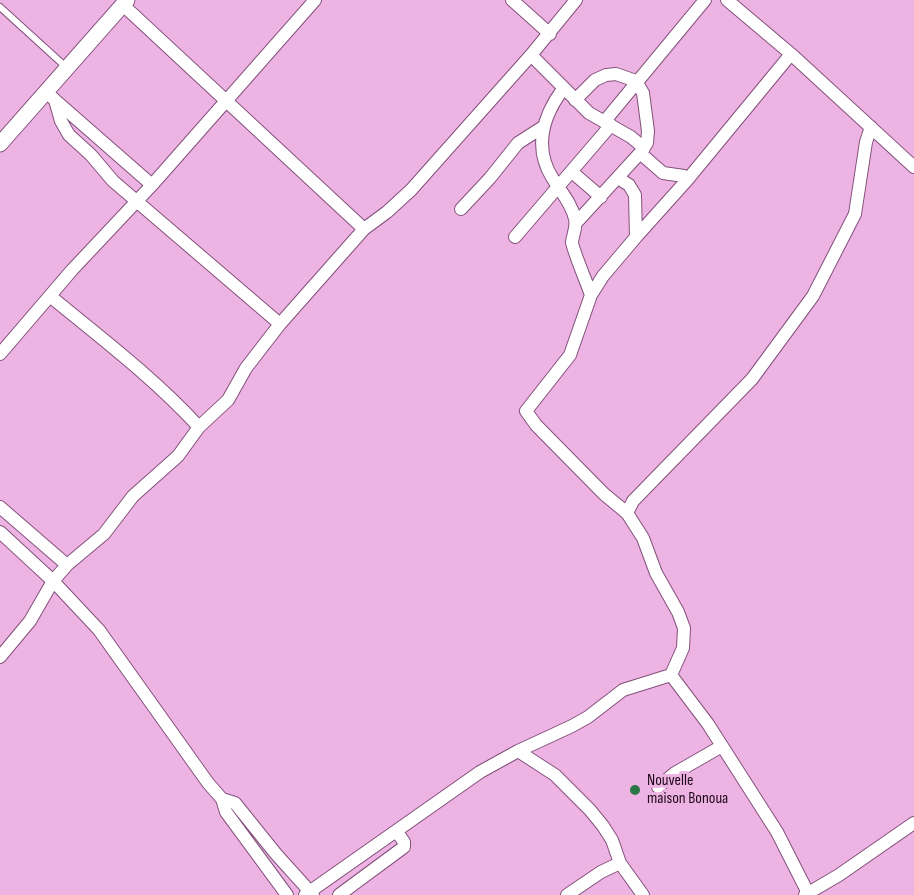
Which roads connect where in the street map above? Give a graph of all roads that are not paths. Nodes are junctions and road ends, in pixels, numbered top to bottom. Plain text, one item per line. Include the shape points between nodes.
1 (315, 0) edge
2 (512, 0) edge
3 (576, 0) edge
4 (705, 0) edge
5 (727, 0) edge
6 (125, 2) edge
7 (0, 8) edge
8 (550, 34) junction
9 (791, 54) junction
10 (531, 56) junction
11 (66, 68) junction
12 (636, 81) junction
13 (563, 88) junction
14 (50, 96) junction
15 (227, 100) junction
16 (575, 100) junction
17 (608, 124) junction
18 (543, 127) junction
19 (871, 127) junction
20 (95, 136) junction
21 (0, 144) edge
22 (642, 150) junction
23 (91, 155) junction
24 (914, 167) edge
25 (572, 172) junction
26 (618, 178) junction
27 (688, 179) junction
28 (152, 185) junction
29 (558, 186) junction
30 (601, 197) junction
31 (135, 201) junction
32 (461, 209) dead end
33 (576, 223) junction
34 (364, 229) junction
35 (515, 237) dead end
36 (636, 237) junction
37 (591, 295) junction
38 (50, 296) junction
39 (280, 324) junction
40 (0, 354) edge
41 (199, 427) junction
42 (0, 507) edge
43 (627, 513) junction
44 (0, 532) edge
45 (67, 565) junction
46 (53, 581) junction
47 (0, 657) edge
48 (671, 675) junction
49 (722, 746) junction
50 (518, 751) junction
51 (658, 787) dead end
52 (222, 799) junction
53 (914, 823) edge
54 (398, 831) junction
55 (359, 859) junction
56 (620, 863) junction
57 (370, 873) junction
58 (309, 894) edge
59 (807, 894) edge
60 (287, 895) edge
61 (339, 895) edge
62 (567, 895) edge
63 (643, 895) edge

1 - 15 street
2 - 8 street
3 - 8 street
4 - 12 street
5 - 9 street
6 - 11 street
6 - 15 street
7 - 11 lane
8 - 10 street
9 - 19 street
9 - 27 street
10 - 13 street
10 - 34 street via 411,190
11 - 14 street
12 - 16 street via 606,75
12 - 17 street
12 - 22 street via 646,110 648,138
13 - 16 street
13 - 18 street
14 - 20 street
14 - 21 street
14 - 23 street via 64,129
15 - 28 street
15 - 34 street
16 - 17 street
17 - 22 street
17 - 25 street
18 - 29 street via 542,153
18 - 32 street via 518,143
19 - 24 street
19 - 43 street via 855,214 813,296 752,379 633,501
20 - 23 street
20 - 28 street
22 - 26 street
22 - 27 street via 663,173
23 - 31 street
25 - 29 street
25 - 30 street
26 - 30 street
26 - 36 street via 635,195
27 - 36 street
28 - 31 street
29 - 33 street
29 - 35 street
30 - 33 street
31 - 38 street
31 - 39 street
33 - 37 street via 572,245
34 - 39 street
36 - 37 street
37 - 43 street via 570,356 526,411 604,495
38 - 40 street
38 - 41 street via 114,347
39 - 41 street via 246,368 228,400
41 - 45 street via 186,447 126,504 104,534
42 - 45 street
43 - 48 street via 643,538 684,628 683,648
44 - 46 street
45 - 46 street
46 - 47 street via 39,608
46 - 52 street via 99,630
48 - 49 street
48 - 50 street via 623,690 588,717
49 - 51 street
49 - 59 street via 777,832
50 - 54 street via 480,772
50 - 56 street via 561,780 590,810 612,840
52 - 58 street via 236,803
52 - 60 street via 226,812
53 - 59 street
54 - 55 street
54 - 57 street via 404,847
55 - 57 street
55 - 58 street
56 - 62 street
56 - 63 street
57 - 61 street

